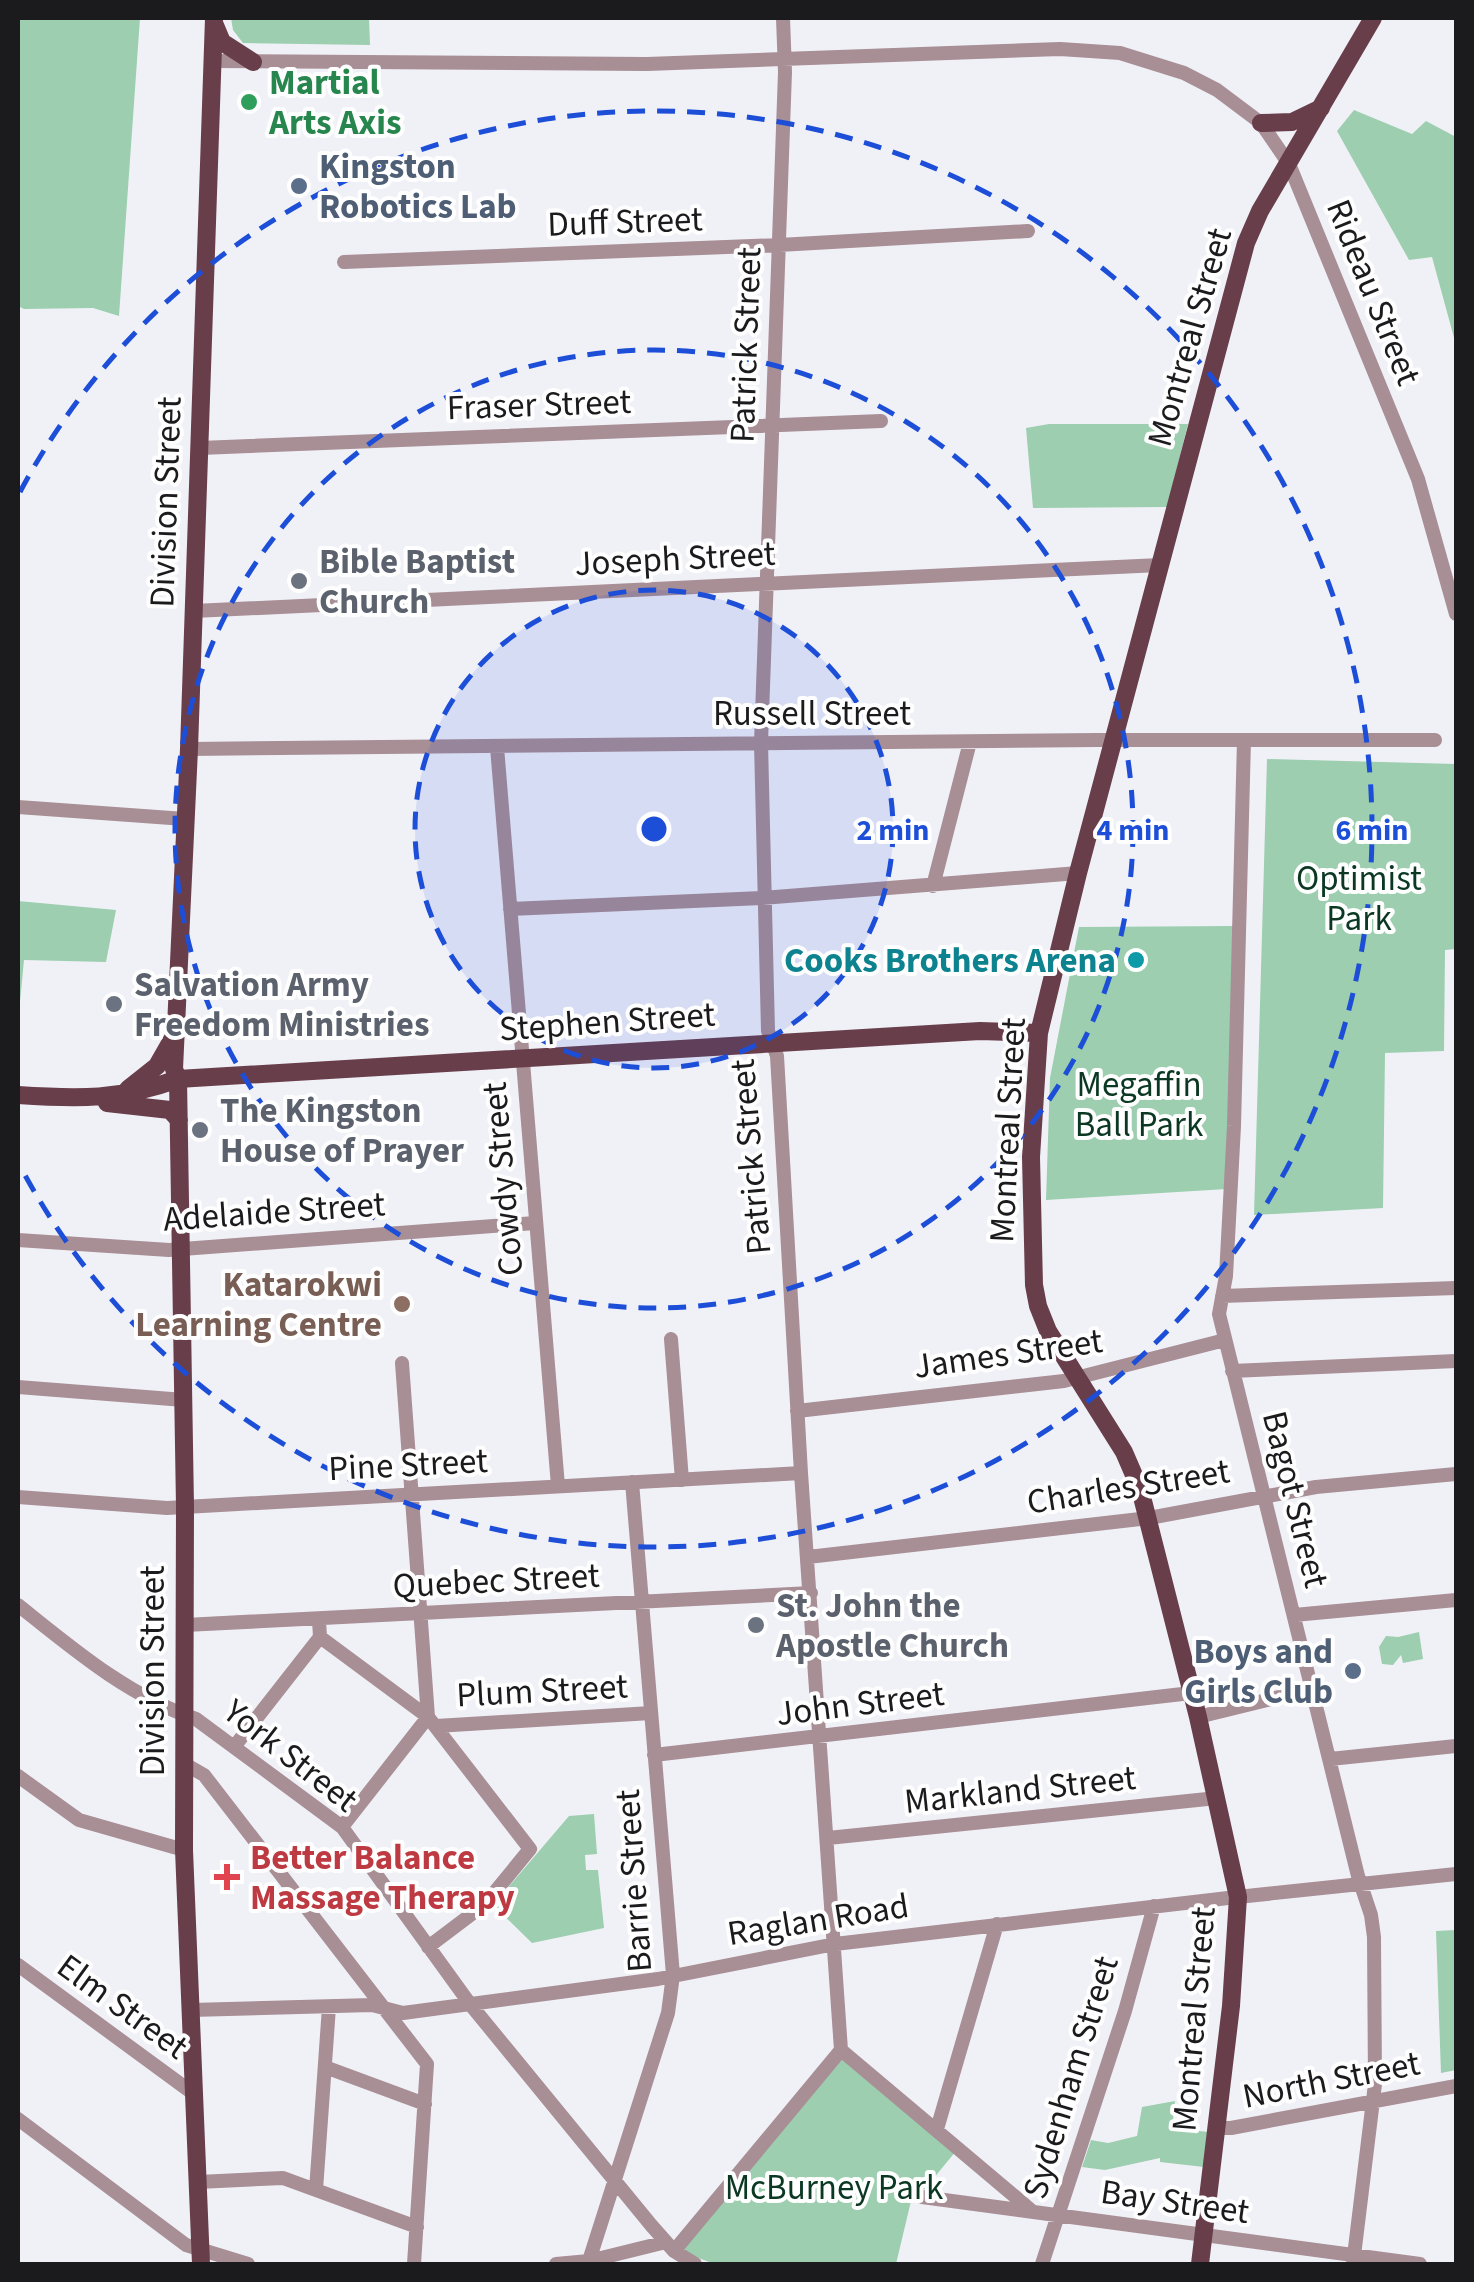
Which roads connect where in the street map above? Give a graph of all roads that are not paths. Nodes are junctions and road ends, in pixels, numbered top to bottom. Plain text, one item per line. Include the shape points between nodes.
1 (784, 18) edge
2 (1373, 18) edge
3 (214, 20) edge
4 (212, 61) junction
5 (785, 61) junction
6 (253, 62) junction
7 (1322, 108) junction
8 (1261, 123) junction
9 (1289, 164) junction
10 (1028, 232) dead end
11 (779, 245) junction
12 (344, 262) dead end
13 (880, 421) dead end
14 (772, 425) junction
15 (200, 448) junction
16 (1160, 565) junction
17 (766, 584) junction
18 (194, 611) junction
19 (1456, 614) edge
20 (1114, 740) junction
21 (1244, 740) junction
22 (1435, 740) dead end
23 (970, 742) junction
24 (760, 743) junction
25 (496, 747) junction
26 (189, 749) junction
27 (18, 807) edge
28 (185, 819) junction
29 (1078, 873) junction
30 (934, 886) junction
31 (762, 898) junction
32 (510, 909) junction
33 (179, 988) junction
34 (1039, 1033) junction
35 (174, 1036) junction
36 (772, 1043) junction
37 (522, 1059) junction
38 (178, 1078) junction
39 (120, 1095) junction
40 (18, 1096) edge
41 (87, 1100) junction
42 (179, 1120) junction
43 (535, 1224) junction
44 (18, 1240) edge
45 (181, 1250) junction
46 (1456, 1288) edge
47 (1222, 1296) junction
48 (671, 1339) dead end
49 (1224, 1340) junction
50 (1456, 1361) edge
51 (402, 1363) dead end
52 (1232, 1371) junction
53 (1076, 1378) junction
54 (18, 1387) edge
55 (184, 1400) junction
56 (798, 1411) junction
57 (801, 1473) junction
58 (1456, 1474) edge
59 (682, 1480) junction
60 (632, 1482) junction
61 (558, 1486) junction
62 (412, 1494) junction
63 (1264, 1494) junction
64 (18, 1496) edge
65 (185, 1506) junction
66 (1149, 1518) junction
67 (808, 1557) junction
68 (811, 1593) junction
69 (1456, 1600) edge
70 (642, 1602) junction
71 (18, 1605) edge
72 (420, 1614) junction
73 (1294, 1614) junction
74 (319, 1620) junction
75 (185, 1625) junction
76 (320, 1637) junction
77 (1312, 1689) junction
78 (1191, 1692) junction
79 (651, 1714) junction
80 (184, 1715) junction
81 (1198, 1718) junction
82 (432, 1721) junction
83 (820, 1738) junction
84 (1456, 1746) edge
85 (234, 1747) junction
86 (654, 1756) junction
87 (1330, 1759) junction
88 (183, 1763) junction
89 (18, 1776) edge
90 (1217, 1798) junction
91 (342, 1827) junction
92 (828, 1838) junction
93 (184, 1850) junction
94 (1456, 1874) edge
95 (1362, 1884) junction
96 (1238, 1896) junction
97 (1154, 1906) junction
98 (997, 1924) junction
99 (835, 1944) junction
100 (428, 1947) junction
101 (18, 1966) edge
102 (672, 1976) junction
103 (470, 2004) junction
104 (329, 2007) junction
105 (387, 2009) junction
106 (191, 2010) junction
107 (841, 2050) junction
108 (325, 2066) junction
109 (1456, 2086) edge
110 (194, 2094) junction
111 (1373, 2100) junction
112 (425, 2104) junction
113 (18, 2119) edge
114 (1217, 2128) junction
115 (938, 2129) junction
116 (198, 2182) junction
117 (616, 2182) junction
118 (316, 2190) junction
119 (922, 2197) dead end
120 (1034, 2212) junction
121 (1059, 2215) junction
122 (416, 2227) junction
123 (1204, 2236) junction
124 (670, 2247) junction
125 (200, 2257) edge
126 (1354, 2260) edge
127 (589, 2263) edge
128 (248, 2264) edge
129 (414, 2264) edge
130 (556, 2264) edge
131 (695, 2264) edge
132 (1042, 2264) edge
133 (1200, 2264) edge
134 (1420, 2264) edge

1 - 5 street, Patrick Street
2 - 7 main road, Montreal Street
3 - 4 main road, Division Street
3 - 6 main road via 222,42
4 - 6 street, Rideau Street
4 - 15 main road, Division Street
5 - 6 street, Rideau Street
5 - 8 street, Rideau Street via 1060,49 1120,53 1184,73
5 - 11 street, Patrick Street
7 - 8 main road via 1292,122
7 - 9 main road, Montreal Street
8 - 9 street, Rideau Street
9 - 16 main road, Montreal Street via 1246,242
9 - 19 street, Rideau Street via 1418,479
10 - 11 street, Duff Street
11 - 12 street, Duff Street
11 - 14 street, Patrick Street
13 - 14 street, Fraser Street
14 - 15 street, Fraser Street
14 - 17 street, Patrick Street
15 - 18 main road, Division Street
16 - 17 street, Joseph Street
16 - 20 main road, Montreal Street
17 - 18 street, Joseph Street
17 - 24 street, Patrick Street
18 - 26 main road, Division Street
20 - 21 street, Russell Street
20 - 23 street, Russell Street
20 - 29 main road, Montreal Street
21 - 22 street, Russell Street
21 - 47 street, Bagot Street via 1234,1126
23 - 24 street, Russell Street
23 - 30 street
24 - 25 street, Russell Street
24 - 31 street, Patrick Street
25 - 26 street, Russell Street
25 - 32 street, Cowdy Street
26 - 28 main road, Division Street
27 - 28 street
28 - 33 main road, Division Street
29 - 30 street
29 - 34 main road, Montreal Street
30 - 31 street
31 - 32 street
31 - 36 street, Patrick Street
32 - 37 street, Cowdy Street
33 - 35 main road, Division Street
33 - 38 main road, Division Street via 185,1002 184,1068
34 - 36 main road, Stephen Street
34 - 53 main road, Montreal Street via 1034,1285 1048,1330
35 - 38 main road, Division Street
35 - 39 main road via 156,1066
36 - 37 main road, Stephen Street
36 - 56 street, Patrick Street via 778,1056
37 - 38 main road, Stephen Street
37 - 43 street, Cowdy Street
38 - 39 main road, Stephen Street
38 - 42 main road, Division Street
39 - 41 main road, Stephen Street
40 - 41 main road
41 - 42 main road via 170,1110
42 - 45 main road, Division Street
43 - 45 street, Adelaide Street
43 - 61 street, Cowdy Street
44 - 45 street, Adelaide Street
45 - 55 main road, Division Street
46 - 47 street
47 - 49 street, Bagot Street
48 - 59 street
49 - 52 street, Bagot Street
49 - 53 street, James Street
50 - 52 street
51 - 62 street
52 - 63 street, Bagot Street
53 - 56 street, James Street
53 - 66 main road, Montreal Street via 1124,1452
54 - 55 street
55 - 65 main road, Division Street
56 - 57 street, Patrick Street
57 - 59 street, Pine Street
57 - 67 street, Patrick Street
58 - 63 street, Charles Street
59 - 60 street, Pine Street
60 - 61 street, Pine Street
60 - 70 street, Barrie Street
61 - 62 street, Pine Street
62 - 65 street, Pine Street
62 - 72 street
63 - 66 street, Charles Street
63 - 73 street, Bagot Street
64 - 65 street, Pine Street
65 - 75 main road, Division Street
66 - 67 street, Charles Street
66 - 78 main road, Montreal Street
67 - 68 street, Patrick Street
68 - 70 street, Quebec Street
68 - 83 street, Patrick Street
69 - 73 street
70 - 72 street, Quebec Street
70 - 79 street, Barrie Street
71 - 80 street, York Street via 96,1668
72 - 74 street, Quebec Street
72 - 82 street
73 - 77 street, Bagot Street
74 - 75 street, Quebec Street
74 - 76 street
75 - 80 main road, Division Street
76 - 82 street
76 - 85 street
77 - 81 street
77 - 87 street, Bagot Street
78 - 81 main road, Montreal Street
78 - 83 street, John Street
79 - 82 street, Plum Street
79 - 86 street, Barrie Street
80 - 85 street, York Street
80 - 88 main road, Division Street
81 - 90 main road, Montreal Street
82 - 91 street
82 - 100 street via 530,1849 485,1904
83 - 86 street, John Street
83 - 92 street, Patrick Street
84 - 87 street
85 - 91 street, York Street
86 - 102 street, Barrie Street
87 - 95 street, Bagot Street
88 - 93 main road, Division Street
88 - 105 street via 204,1775
89 - 93 street via 79,1820
90 - 92 street, Markland Street
90 - 96 main road, Montreal Street
91 - 100 street, York Street
92 - 99 street, Patrick Street
93 - 106 main road, Division Street
94 - 95 street, Raglan Road
95 - 96 street, Raglan Road
95 - 111 street, Bagot Street via 1374,1936
96 - 97 street, Raglan Road
96 - 114 main road, Montreal Street
97 - 98 street, Raglan Road
97 - 121 street, Sydenham Street
98 - 99 street, Raglan Road
98 - 115 street
99 - 102 street, Raglan Road
99 - 107 street, Patrick Street
100 - 103 street, York Street
101 - 110 street, Elm Street
102 - 103 street, Raglan Road
102 - 117 street, Barrie Street via 668,2013
103 - 105 street, Raglan Road
103 - 117 street, York Street
104 - 105 street, Raglan Road
104 - 106 street, Raglan Road
104 - 108 street
105 - 112 street via 427,2064
106 - 110 main road, Division Street
107 - 115 street
107 - 124 street
108 - 112 street
108 - 118 street
109 - 111 street, North Street
110 - 116 main road, Division Street
111 - 114 street, North Street
111 - 126 street, Bagot Street
112 - 122 street
113 - 125 street
114 - 123 main road, Montreal Street
115 - 120 street
116 - 118 street via 283,2178
116 - 125 main road, Division Street
117 - 124 street, York Street
117 - 127 street, Barrie Street
118 - 122 street
119 - 120 street, Bay Street
120 - 121 street, Bay Street
121 - 123 street, Bay Street
121 - 132 street, Sydenham Street
122 - 129 street
123 - 126 street, Bay Street
123 - 133 main road, Montreal Street
124 - 127 street
124 - 131 street, York Street
125 - 128 street
126 - 134 street, Bay Street
127 - 130 street

